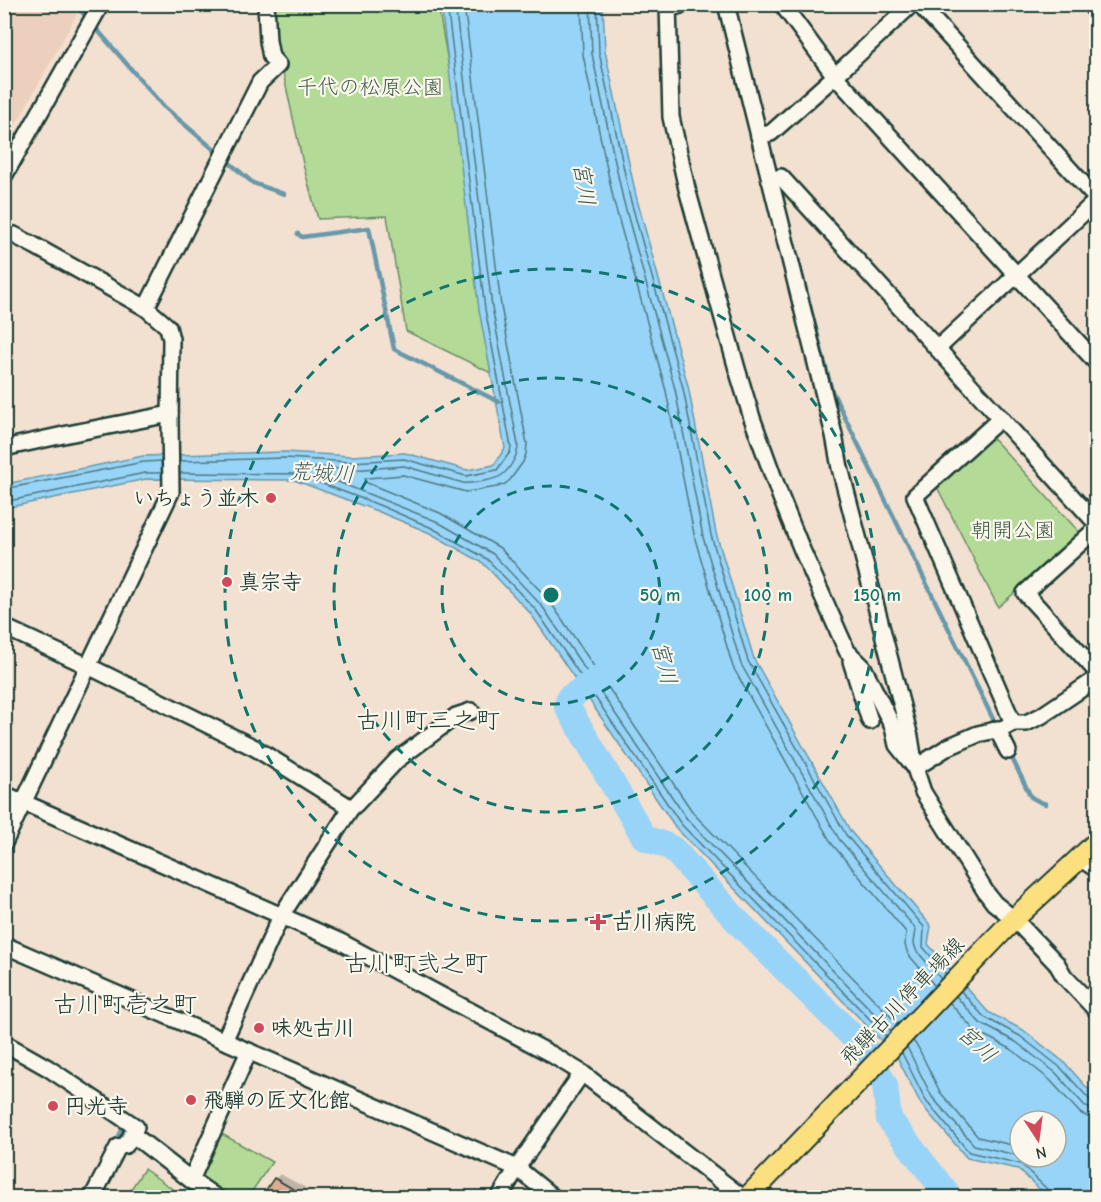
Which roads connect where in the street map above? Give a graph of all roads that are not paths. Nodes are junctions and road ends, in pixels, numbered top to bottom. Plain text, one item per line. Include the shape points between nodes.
1 (101, 4) edge
2 (266, 4) edge
3 (684, 4) edge
4 (726, 4) edge
5 (782, 4) edge
6 (912, 4) edge
7 (919, 4) edge
8 (668, 7) edge
9 (835, 76) junction
10 (764, 134) junction
11 (4, 176) edge
12 (775, 179) junction
13 (1096, 199) edge
14 (4, 234) edge
15 (1017, 275) junction
16 (146, 308) junction
17 (938, 348) junction
18 (1096, 362) edge
19 (1001, 417) junction
20 (170, 418) junction
21 (4, 448) edge
22 (1096, 523) edge
23 (1096, 530) edge
24 (4, 627) edge
25 (847, 651) junction
26 (88, 666) junction
27 (1096, 671) edge
28 (1096, 679) edge
29 (471, 711) dead end
30 (870, 722) dead end
31 (1013, 723) junction
32 (997, 729) junction
33 (1008, 751) dead end
34 (915, 768) junction
35 (4, 794) edge
36 (23, 802) junction
37 (351, 808) junction
38 (4, 843) edge
39 (1096, 843) edge
40 (1088, 863) edge
41 (281, 916) junction
42 (1010, 923) junction
43 (4, 945) edge
44 (1096, 1010) edge
45 (224, 1041) junction
46 (4, 1043) edge
47 (249, 1051) junction
48 (582, 1073) junction
49 (130, 1126) junction
50 (517, 1168) junction
51 (191, 1180) junction
52 (92, 1197) edge
53 (217, 1197) edge
54 (499, 1197) edge
55 (554, 1197) edge
56 (745, 1197) edge

1 - 11 street
2 - 16 street via 271,57 278,65 260,82
3 - 8 street
4 - 10 street
5 - 9 street
6 - 9 street
7 - 13 street
8 - 25 street via 671,117 690,201 752,418 802,550
9 - 10 street
9 - 15 street
10 - 12 street
12 - 17 street
12 - 34 street via 840,468
13 - 15 street
14 - 16 street via 14,235
15 - 17 street
15 - 18 street
16 - 20 street via 168,327 171,339
17 - 19 street
19 - 22 street
19 - 31 street via 915,496
20 - 21 street
20 - 26 street via 171,492
23 - 27 street via 1025,593
24 - 26 street
25 - 30 street
25 - 34 street via 863,667 893,726 897,745
26 - 36 street
26 - 37 street via 255,748
28 - 31 street via 1041,716 1026,723
29 - 37 street via 456,716 397,760
31 - 32 street
32 - 33 street
32 - 34 street via 948,747
34 - 42 street via 923,792 985,891
35 - 36 street
36 - 38 street
36 - 41 street
37 - 41 street
39 - 40 main road, 飛騨古川停車場線
40 - 42 main road, 飛騨古川停車場線
41 - 45 street
41 - 48 street via 341,942
42 - 44 street via 1057,964
42 - 56 main road, 飛騨古川停車場線
43 - 45 street
45 - 47 street
46 - 49 street via 48,1068
47 - 50 street
47 - 51 street
48 - 50 street
48 - 56 street
49 - 51 street
49 - 52 street via 126,1145 118,1147
50 - 54 street
50 - 55 street
51 - 53 street

